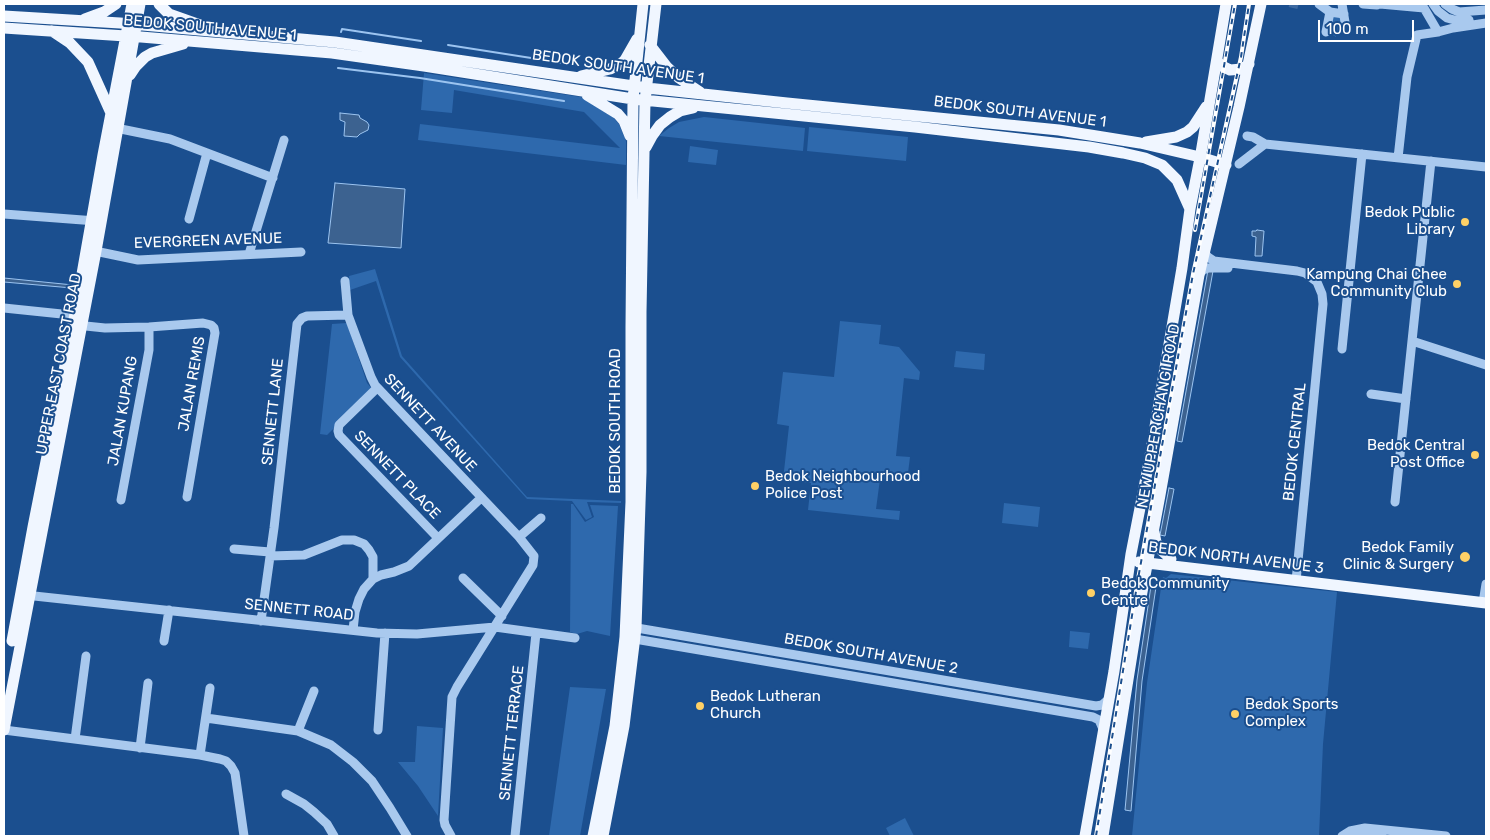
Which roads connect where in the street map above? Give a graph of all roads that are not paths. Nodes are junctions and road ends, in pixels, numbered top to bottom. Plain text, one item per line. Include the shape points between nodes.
1 (116, 4) edge
2 (132, 4) edge
3 (140, 4) edge
4 (158, 4) edge
5 (643, 4) edge
6 (656, 4) edge
7 (1226, 4) edge
8 (1261, 4) edge
9 (1342, 4) edge
10 (1379, 4) edge
11 (1433, 4) edge
12 (1445, 4) edge
13 (1360, 6) edge
14 (1327, 7) edge
15 (1486, 10) edge
16 (4, 16) edge
17 (1486, 17) edge
18 (81, 20) junction
19 (133, 24) junction
20 (1486, 24) edge
21 (4, 28) edge
22 (51, 30) junction
23 (1326, 32) dead end
24 (1438, 32) junction
25 (238, 34) junction
26 (639, 36) junction
27 (131, 37) junction
28 (190, 42) junction
29 (650, 45) junction
30 (1217, 60) junction
31 (1249, 64) junction
32 (575, 78) junction
33 (126, 82) junction
34 (634, 86) junction
35 (646, 88) junction
36 (581, 92) junction
37 (703, 94) junction
38 (1211, 97) junction
39 (633, 100) junction
40 (646, 101) junction
41 (705, 106) junction
42 (111, 113) junction
43 (113, 128) junction
44 (1247, 136) dead end
45 (284, 140) dead end
46 (632, 140) junction
47 (1140, 143) junction
48 (1265, 144) junction
49 (644, 151) junction
50 (206, 153) junction
51 (1362, 154) junction
52 (1200, 157) junction
53 (1398, 158) junction
54 (1431, 161) junction
55 (1239, 164) dead end
56 (1226, 165) junction
57 (1486, 167) edge
58 (273, 178) junction
59 (1190, 209) junction
60 (4, 214) edge
61 (189, 219) dead end
62 (96, 221) junction
63 (92, 250) junction
64 (301, 252) dead end
65 (1204, 252) junction
66 (249, 254) junction
67 (1198, 275) junction
68 (346, 281) dead end
69 (1322, 307) junction
70 (4, 308) edge
71 (348, 315) junction
72 (78, 320) junction
73 (149, 327) junction
74 (1412, 341) junction
75 (1342, 348) dead end
76 (1486, 365) edge
77 (377, 388) junction
78 (1372, 394) dead end
79 (1406, 399) junction
80 (187, 497) dead end
81 (481, 498) junction
82 (121, 500) dead end
83 (1395, 502) dead end
84 (540, 518) dead end
85 (635, 528) junction
86 (1154, 530) junction
87 (438, 538) junction
88 (519, 538) junction
89 (234, 549) dead end
90 (270, 554) junction
91 (1131, 557) junction
92 (1147, 560) junction
93 (1170, 562) junction
94 (1296, 577) junction
95 (463, 578) dead end
96 (373, 579) junction
97 (1142, 587) junction
98 (24, 595) junction
99 (1485, 596) edge
100 (169, 610) junction
101 (502, 616) junction
102 (261, 621) junction
103 (494, 627) junction
104 (353, 630) junction
105 (385, 633) junction
106 (536, 633) junction
107 (630, 633) junction
108 (575, 638) dead end
109 (164, 641) dead end
110 (86, 656) dead end
111 (148, 683) dead end
112 (210, 688) dead end
113 (4, 690) edge
114 (314, 691) dead end
115 (1109, 698) junction
116 (206, 718) junction
117 (1103, 729) junction
118 (4, 730) edge
119 (378, 730) dead end
120 (298, 731) junction
121 (75, 739) junction
122 (140, 748) junction
123 (200, 755) junction
124 (286, 794) dead end
125 (244, 836) edge
126 (334, 836) edge
127 (407, 836) edge
128 (451, 836) edge
129 (515, 836) edge
130 (593, 836) edge
131 (603, 836) edge
132 (1086, 836) edge
133 (1103, 836) edge
134 (1342, 836) edge
135 (1356, 836) edge
136 (1382, 836) edge
137 (1446, 836) edge

1 - 18 main road
2 - 19 main road, UPPER EAST COAST ROAD
3 - 19 main road, UPPER EAST COAST ROAD
4 - 25 main road via 169,14 192,23
5 - 26 main road, BEDOK SOUTH ROAD
6 - 29 main road, BEDOK SOUTH ROAD
7 - 30 main road, NEW UPPER CHANGI ROAD
8 - 31 main road, NEW UPPER CHANGI ROAD
9 - 14 street via 1344,18
10 - 13 street
10 - 24 street via 1424,8
11 - 17 street via 1441,14 1454,20
12 - 15 street via 1459,12
14 - 23 street
16 - 18 main road, BEDOK SOUTH AVENUE 1
18 - 19 main road, BEDOK SOUTH AVENUE 1
19 - 25 main road, BEDOK SOUTH AVENUE 1
19 - 27 main road, UPPER EAST COAST ROAD
20 - 24 street
21 - 22 main road, BEDOK SOUTH AVENUE 1
22 - 27 main road, BEDOK SOUTH AVENUE 1
22 - 42 main road via 70,43 88,62
24 - 53 street via 1417,34 1407,77
25 - 32 main road, BEDOK SOUTH AVENUE 1 via 335,42
26 - 32 main road via 622,63
26 - 34 main road, BEDOK SOUTH ROAD
27 - 28 main road, BEDOK SOUTH AVENUE 1
27 - 33 main road, UPPER EAST COAST ROAD
27 - 42 main road, UPPER EAST COAST ROAD
28 - 33 main road via 146,57
28 - 36 main road, BEDOK SOUTH AVENUE 1 via 332,53
29 - 35 main road, BEDOK SOUTH ROAD
29 - 37 main road via 678,78
30 - 31 main road via 1230,70 1242,69
30 - 38 main road, NEW UPPER CHANGI ROAD
31 - 56 main road, NEW UPPER CHANGI ROAD
32 - 34 main road, BEDOK SOUTH AVENUE 1
33 - 43 main road, UPPER EAST COAST ROAD
34 - 35 main road, BEDOK SOUTH AVENUE 1
34 - 39 main road, BEDOK SOUTH ROAD
35 - 37 main road, BEDOK SOUTH AVENUE 1
35 - 40 main road, BEDOK SOUTH ROAD
36 - 39 main road, BEDOK SOUTH AVENUE 1
36 - 46 main road via 618,114
37 - 47 main road, BEDOK SOUTH AVENUE 1 via 1025,125
38 - 47 main road via 1203,114 1186,132 1176,137
38 - 52 main road, NEW UPPER CHANGI ROAD
39 - 40 main road, BEDOK SOUTH AVENUE 1
39 - 46 main road, BEDOK SOUTH ROAD
40 - 41 main road, BEDOK SOUTH AVENUE 1
40 - 49 main road, BEDOK SOUTH ROAD
41 - 49 main road via 680,111 670,117 660,125
41 - 59 main road, BEDOK SOUTH AVENUE 1 via 1023,139 1123,153 1162,165 1177,180
42 - 43 main road, UPPER EAST COAST ROAD
43 - 50 street via 170,139
43 - 62 main road, UPPER EAST COAST ROAD
44 - 48 street
45 - 58 street
46 - 85 main road, BEDOK SOUTH ROAD
47 - 52 main road, BEDOK SOUTH AVENUE 1
48 - 51 street
48 - 55 street
49 - 85 main road, BEDOK SOUTH ROAD via 641,472
50 - 58 street
50 - 61 street
51 - 53 street
51 - 75 street
52 - 56 main road, BEDOK SOUTH AVENUE 1
52 - 59 main road, NEW UPPER CHANGI ROAD
53 - 54 street
54 - 57 street
54 - 74 street
56 - 65 main road, NEW UPPER CHANGI ROAD
58 - 66 street
59 - 91 main road, NEW UPPER CHANGI ROAD
60 - 62 street
62 - 63 main road, UPPER EAST COAST ROAD
63 - 66 street, EVERGREEN AVENUE via 138,260
63 - 72 main road, UPPER EAST COAST ROAD
64 - 66 street, EVERGREEN AVENUE
65 - 67 main road, NEW UPPER CHANGI ROAD
65 - 69 street, BEDOK CENTRAL via 1215,261 1305,273 1320,287
67 - 69 street, BEDOK CENTRAL via 1211,267 1300,274 1316,286
67 - 86 main road, NEW UPPER CHANGI ROAD
68 - 71 street, SENNETT AVENUE
69 - 94 street, BEDOK CENTRAL
70 - 72 street, JALAN REMIS
71 - 77 street, SENNETT AVENUE
71 - 90 street, SENNETT LANE via 307,316 297,324
72 - 73 street, JALAN REMIS via 105,328
72 - 98 main road, UPPER EAST COAST ROAD
73 - 80 street, JALAN REMIS via 203,323 213,326 215,331
73 - 82 street, JALAN KUPANG via 149,350
74 - 76 street
74 - 79 street
77 - 81 street, SENNETT AVENUE
77 - 87 street, SENNETT PLACE via 339,425 339,434
78 - 79 street
79 - 83 street
81 - 87 street, SENNETT PLACE
81 - 88 street, SENNETT AVENUE
84 - 88 street
85 - 107 main road, BEDOK SOUTH ROAD
86 - 92 main road, NEW UPPER CHANGI ROAD
86 - 93 main road via 1159,547
87 - 96 street, SENNETT PLACE via 409,566
88 - 101 street, SENNETT AVENUE via 533,553 533,565
89 - 90 street
90 - 96 street via 304,555 342,540 354,540 364,544 373,557
90 - 102 street, SENNETT LANE
91 - 92 main road, BEDOK NORTH AVENUE 3
91 - 115 main road, NEW UPPER CHANGI ROAD
92 - 93 main road, BEDOK NORTH AVENUE 3
92 - 97 main road, NEW UPPER CHANGI ROAD
93 - 94 main road, BEDOK NORTH AVENUE 3
93 - 97 main road
94 - 99 main road, BEDOK NORTH AVENUE 3
95 - 101 street
96 - 104 street via 360,599
97 - 133 main road, NEW UPPER CHANGI ROAD
98 - 100 street, SENNETT ROAD
98 - 113 main road, UPPER EAST COAST ROAD
98 - 118 main road, UPPER EAST COAST ROAD
100 - 102 street, SENNETT ROAD
100 - 109 street
101 - 103 street, SENNETT AVENUE
102 - 104 street, SENNETT ROAD
103 - 105 street, SENNETT ROAD via 417,634
103 - 106 street, SENNETT ROAD
103 - 128 street, SENNETT AVENUE via 452,697 444,820
104 - 105 street, SENNETT ROAD
105 - 119 street
106 - 108 street, SENNETT ROAD
106 - 129 street, SENNETT TERRACE
107 - 115 street, BEDOK SOUTH AVENUE 2 via 1096,706
107 - 117 street, BEDOK SOUTH AVENUE 2 via 1093,717 1099,720
107 - 130 main road, BEDOK SOUTH ROAD
107 - 131 main road, BEDOK SOUTH ROAD via 624,726
110 - 121 street
111 - 122 street
112 - 116 street
114 - 120 street
115 - 117 main road, NEW UPPER CHANGI ROAD
116 - 120 street
116 - 123 street
117 - 132 main road, NEW UPPER CHANGI ROAD
118 - 121 street
120 - 127 street via 331,745 353,762 372,781
121 - 122 street
122 - 123 street
123 - 125 street via 220,759 235,773
124 - 126 street via 314,812
134 - 137 street via 1365,828
135 - 136 street

